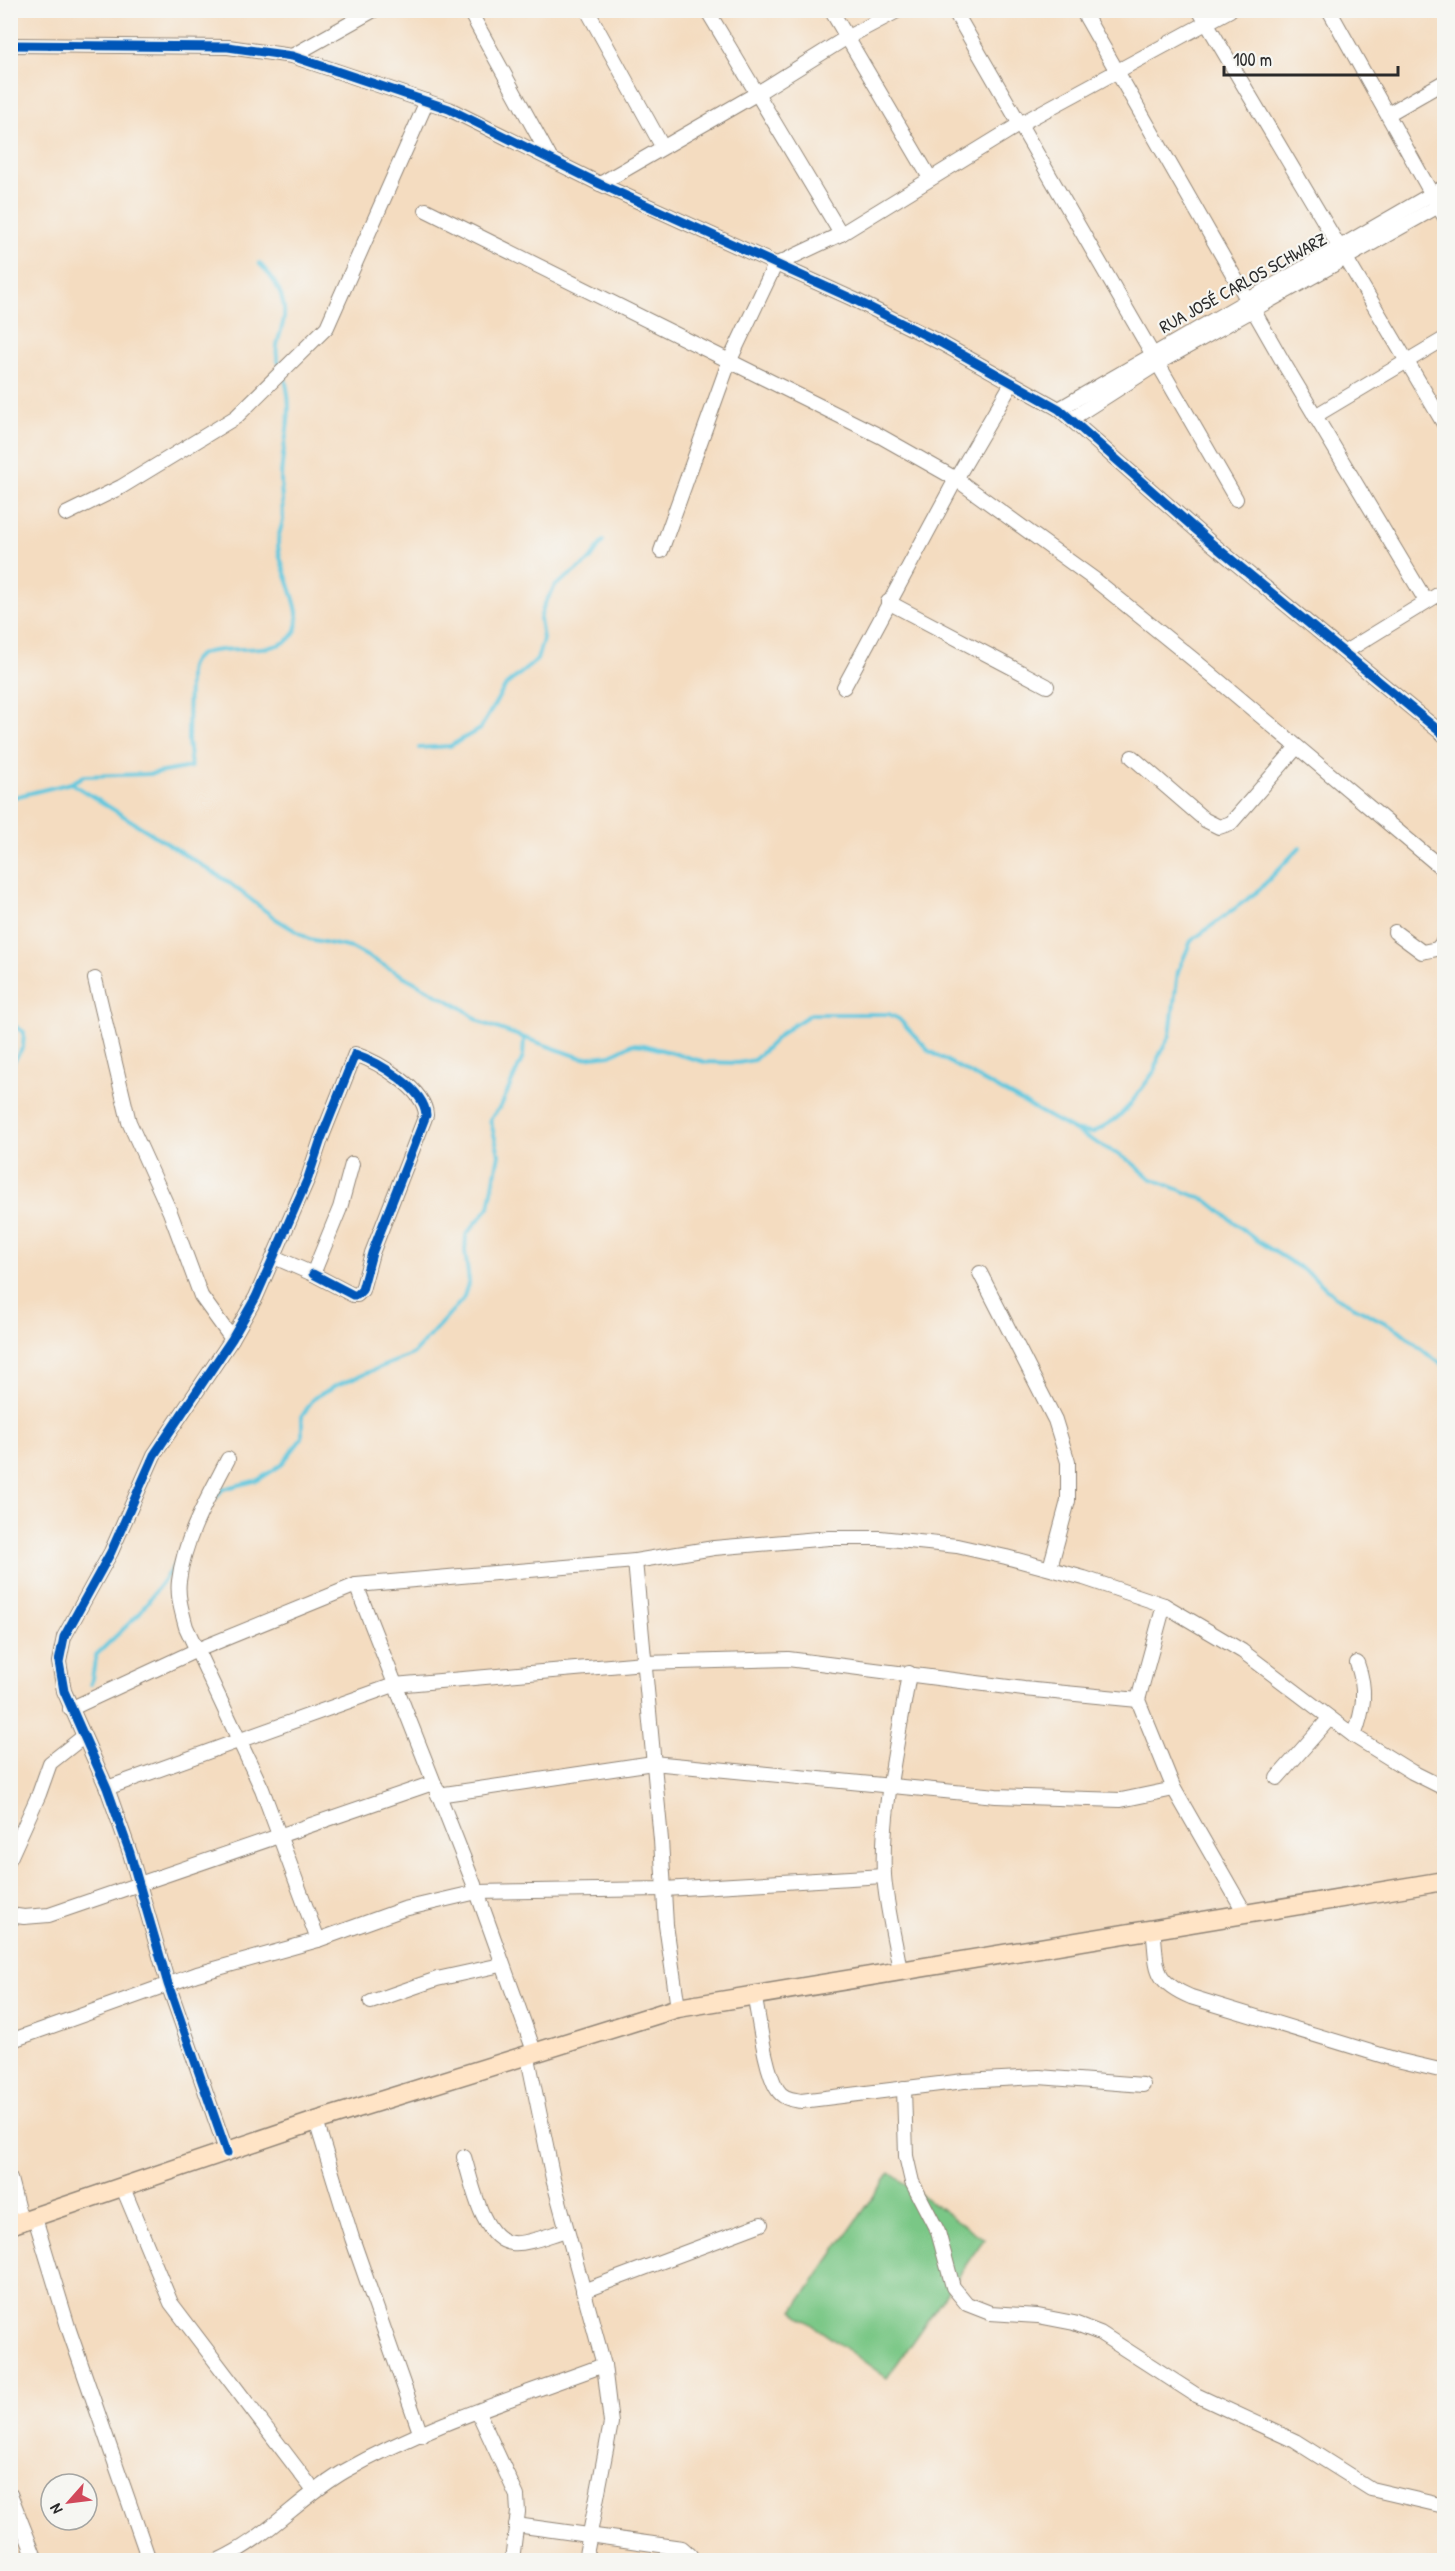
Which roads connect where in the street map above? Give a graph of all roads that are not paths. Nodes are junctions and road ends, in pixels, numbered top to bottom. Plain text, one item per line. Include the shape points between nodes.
1 (469, 10) edge
2 (587, 10) edge
3 (707, 10) edge
4 (831, 10) edge
5 (899, 10) edge
6 (954, 10) edge
7 (1082, 10) edge
8 (1199, 10) edge
9 (1230, 10) edge
10 (1329, 10) edge
11 (363, 12) edge
12 (1206, 24) junction
13 (846, 38) junction
14 (10, 45) edge
15 (292, 56) junction
16 (1117, 72) junction
17 (1444, 82) edge
18 (756, 94) junction
19 (427, 101) junction
20 (1388, 114) junction
21 (1020, 124) junction
22 (662, 147) junction
23 (549, 156) junction
24 (930, 178) junction
25 (600, 184) junction
26 (1441, 201) edge
27 (426, 210) dead end
28 (841, 234) junction
29 (1344, 252) junction
30 (775, 265) junction
31 (1251, 305) junction
32 (1444, 339) edge
33 (1157, 358) junction
34 (1408, 360) junction
35 (729, 362) junction
36 (1012, 383) junction
37 (1059, 409) junction
38 (1315, 416) junction
39 (1071, 419) junction
40 (1444, 424) edge
41 (956, 479) junction
42 (1236, 499) dead end
43 (66, 514) dead end
44 (661, 551) dead end
45 (1444, 591) edge
46 (1426, 601) junction
47 (888, 602) junction
48 (1345, 651) junction
49 (1047, 686) dead end
50 (844, 687) dead end
51 (1444, 735) edge
52 (1296, 748) junction
53 (1132, 757) dead end
54 (1444, 870) edge
55 (1395, 932) dead end
56 (1444, 941) edge
57 (95, 979) dead end
58 (352, 1164) dead end
59 (274, 1257) junction
60 (980, 1273) dead end
61 (313, 1274) junction
62 (232, 1339) junction
63 (228, 1459) dead end
64 (635, 1561) junction
65 (1050, 1568) junction
66 (356, 1585) junction
67 (1164, 1605) junction
68 (197, 1650) junction
69 (644, 1663) junction
70 (1357, 1663) dead end
71 (909, 1673) junction
72 (394, 1685) junction
73 (1138, 1700) junction
74 (70, 1709) junction
75 (1329, 1719) junction
76 (1354, 1736) junction
77 (83, 1737) junction
78 (241, 1739) junction
79 (653, 1763) junction
80 (1277, 1778) dead end
81 (891, 1787) junction
82 (107, 1788) junction
83 (1444, 1788) edge
84 (436, 1789) junction
85 (1174, 1789) junction
86 (280, 1836) junction
87 (10, 1858) edge
88 (884, 1876) junction
89 (1444, 1881) edge
90 (141, 1886) junction
91 (664, 1889) junction
92 (477, 1892) junction
93 (1245, 1913) junction
94 (10, 1915) edge
95 (1153, 1928) junction
96 (318, 1940) junction
97 (501, 1965) junction
98 (900, 1971) junction
99 (168, 1984) junction
100 (754, 1994) junction
101 (371, 2002) dead end
102 (678, 2008) junction
103 (10, 2041) edge
104 (530, 2052) junction
105 (1444, 2071) edge
106 (1143, 2085) dead end
107 (904, 2088) junction
108 (316, 2121) junction
109 (227, 2153) junction
110 (464, 2157) dead end
111 (10, 2179) edge
112 (123, 2188) junction
113 (22, 2222) edge
114 (761, 2224) dead end
115 (567, 2230) junction
116 (584, 2291) junction
117 (604, 2365) junction
118 (478, 2412) junction
119 (421, 2435) junction
120 (314, 2491) junction
121 (10, 2494) edge
122 (1444, 2506) edge
123 (516, 2525) junction
124 (590, 2535) junction
125 (242, 2549) junction
126 (36, 2560) edge
127 (149, 2560) edge
128 (219, 2560) edge
129 (252, 2560) edge
130 (512, 2560) edge
131 (585, 2560) edge
132 (693, 2560) edge

1 - 23 street
2 - 22 street
3 - 18 street
4 - 13 street
5 - 13 street
6 - 21 street
7 - 16 street
8 - 12 street
9 - 12 street
10 - 20 street
11 - 15 street
12 - 16 street
12 - 29 street
13 - 18 street
13 - 24 street
14 - 15 street via 228,47
15 - 19 street
16 - 21 street
16 - 31 street
17 - 20 street
18 - 22 street
18 - 28 street
19 - 23 street
19 - 43 street via 327,327 236,417 121,487
20 - 26 street
21 - 24 street
21 - 33 street
22 - 25 street
23 - 25 street
24 - 28 street
25 - 30 street
26 - 29 street, RUA JOSÉ CARLOS SCHWARZ
27 - 35 street
28 - 30 street
29 - 31 street, RUA JOSÉ CARLOS SCHWARZ
29 - 34 street
30 - 35 street
30 - 36 street via 853,299
31 - 33 street, RUA JOSÉ CARLOS SCHWARZ
31 - 38 street
32 - 34 street
33 - 37 street, RUA JOSÉ CARLOS SCHWARZ
33 - 39 street, RUA JOSÉ CARLOS SCHWARZ
33 - 42 street
34 - 38 street
34 - 40 street
35 - 41 street via 880,436
35 - 44 street
36 - 37 street
36 - 41 street
37 - 39 street
38 - 46 street
39 - 48 street via 1210,542
41 - 47 street
41 - 52 street via 1094,579
45 - 46 street
46 - 48 street
47 - 49 street
47 - 50 street
48 - 51 street
52 - 53 street via 1231,822 1219,827 1205,820
52 - 54 street
55 - 56 street via 1422,952 1437,949
57 - 62 street via 129,1122 170,1212 201,1296
58 - 61 street via 340,1208
59 - 61 street
59 - 61 street via 355,1054 363,1057 391,1072 423,1101 424,1123 360,1293 353,1295
59 - 62 street
60 - 65 street via 1055,1420 1068,1462 1068,1501
62 - 74 street via 154,1455 111,1552 64,1637 60,1676
63 - 68 street via 201,1512 179,1581 186,1627
64 - 65 street via 714,1548 829,1538 879,1538 957,1546
64 - 66 street
64 - 69 street
65 - 67 street
66 - 68 street
66 - 72 street
67 - 73 street
67 - 75 street via 1242,1651
68 - 74 street
68 - 78 street
69 - 71 street via 788,1659
69 - 72 street
69 - 79 street
70 - 76 street via 1364,1682 1364,1707
71 - 73 street
71 - 81 street
72 - 78 street
72 - 84 street
73 - 85 street
74 - 77 street
75 - 76 street
75 - 80 street
76 - 83 street
77 - 82 street
77 - 87 street via 50,1763
78 - 82 street
78 - 86 street
79 - 81 street
79 - 84 street
79 - 91 street
81 - 85 street via 1105,1800 1137,1798
81 - 88 street
82 - 90 street
84 - 86 street
84 - 92 street
85 - 93 street
86 - 90 street
86 - 96 street
88 - 91 street
88 - 98 street
89 - 93 street
90 - 94 street via 49,1915
90 - 99 street
91 - 92 street
91 - 102 street
92 - 96 street via 404,1909
92 - 97 street
93 - 95 street
95 - 98 street
95 - 105 street via 1158,1971 1170,1988
96 - 99 street
97 - 101 street via 437,1979
97 - 104 street
98 - 100 street
99 - 103 street
99 - 109 street
100 - 102 street
100 - 107 street via 771,2074 786,2098 801,2101
102 - 104 street
104 - 108 street
104 - 115 street via 553,2180
106 - 107 street via 1039,2077
107 - 122 street via 906,2156 912,2182 938,2232 953,2287 967,2304 990,2313 1074,2323 1100,2333 1196,2395 1295,2441 1371,2489
108 - 109 street
108 - 119 street
109 - 112 street
110 - 115 street via 488,2227 498,2240 514,2244
111 - 113 street
112 - 113 street
112 - 120 street via 171,2302
113 - 127 street via 69,2330
114 - 116 street
115 - 116 street
116 - 117 street
117 - 118 street
117 - 124 street via 611,2423
118 - 119 street
118 - 123 street via 516,2496
119 - 120 street via 372,2457
120 - 125 street
121 - 126 street
123 - 124 street
123 - 130 street
124 - 131 street
124 - 132 street via 682,2548
125 - 128 street
125 - 129 street

